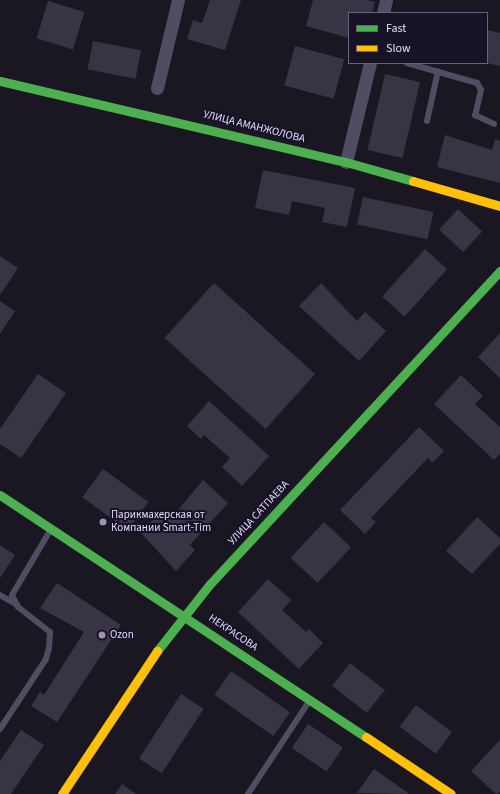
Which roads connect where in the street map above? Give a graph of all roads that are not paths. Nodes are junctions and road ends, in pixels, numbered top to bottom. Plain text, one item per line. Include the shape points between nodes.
1 (178, 0) edge
2 (386, 0) edge
3 (383, 12) edge
4 (370, 64) edge
5 (411, 64) edge
6 (438, 71) junction
7 (0, 81) edge
8 (158, 88) dead end
9 (427, 121) dead end
10 (494, 124) dead end
11 (346, 162) junction
12 (500, 206) edge
13 (500, 271) edge
14 (0, 495) edge
15 (51, 528) junction
16 (0, 595) edge
17 (17, 605) junction
18 (185, 615) junction
19 (310, 699) junction
20 (0, 729) edge
21 (62, 794) edge
22 (248, 794) edge
23 (451, 794) edge

1 - 8 street
2 - 3 street
4 - 11 street
5 - 6 lane
6 - 9 lane
6 - 10 lane via 477,82 480,90 475,115
7 - 11 street, УЛИЦА АМАНЖОЛОВА
11 - 12 street, УЛИЦА АМАНЖОЛОВА
13 - 18 street, УЛИЦА САТПАЕВА via 210,584
14 - 15 street, НЕКРАСОВА
15 - 17 lane via 12,595
15 - 18 street, НЕКРАСОВА
16 - 17 lane
17 - 20 lane via 50,632 49,648 46,659
18 - 19 street, НЕКРАСОВА
18 - 21 street, УЛИЦА САТПАЕВА via 158,650
19 - 22 lane
19 - 23 street, НЕКРАСОВА

